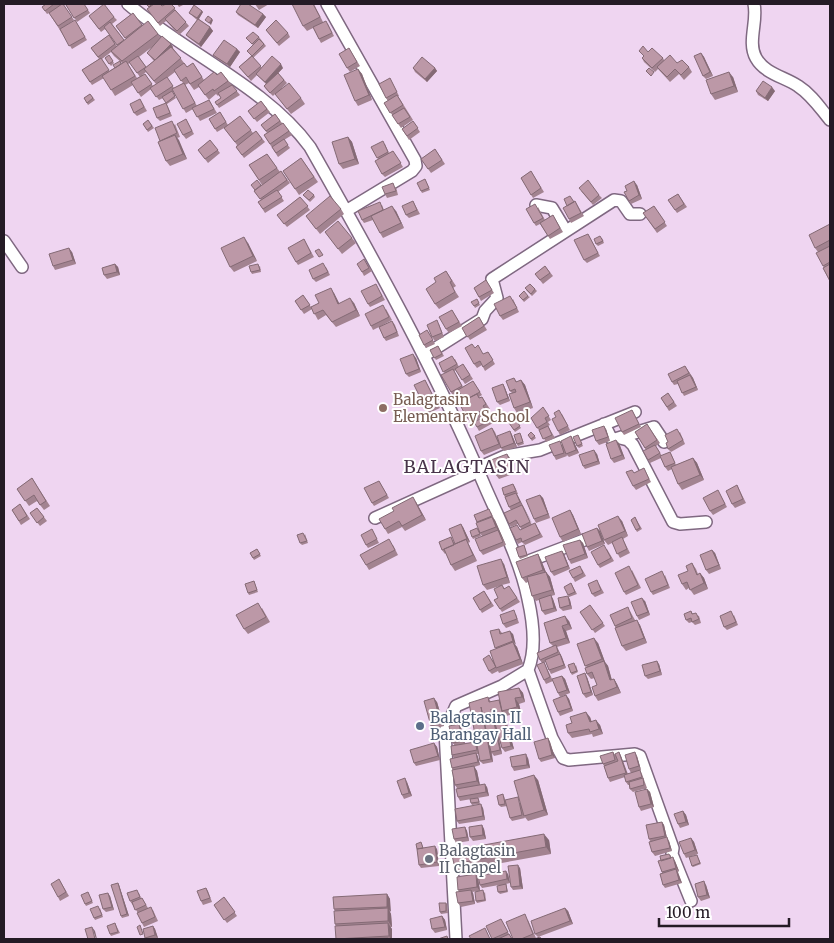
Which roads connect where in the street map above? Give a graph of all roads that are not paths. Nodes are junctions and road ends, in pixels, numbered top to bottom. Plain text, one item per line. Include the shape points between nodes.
1 (128, 4) edge
2 (327, 4) edge
3 (754, 4) edge
4 (830, 120) edge
5 (536, 205) edge
6 (346, 211) junction
7 (640, 214) dead end
8 (566, 231) junction
9 (4, 241) edge
10 (22, 267) dead end
11 (423, 356) junction
12 (635, 412) edge
13 (604, 424) junction
14 (620, 438) junction
15 (664, 442) edge
16 (478, 470) junction
17 (375, 518) dead end
18 (706, 522) dead end
19 (584, 540) edge
20 (518, 566) junction
21 (528, 670) junction
22 (691, 901) dead end
23 (456, 939) edge

1 - 6 street via 154,26 280,114 310,147
2 - 6 street via 416,166
3 - 4 street via 756,58 766,69 798,85 810,95
5 - 8 street via 552,208
6 - 11 street
7 - 8 street via 630,214 621,201 614,200
8 - 11 street via 492,279 497,298 485,311 482,320
9 - 10 street
11 - 16 street via 460,425
12 - 13 street
13 - 14 street via 611,438
13 - 16 street via 540,450 505,456
14 - 15 street via 654,426
14 - 18 street via 633,445 673,522
16 - 17 street
16 - 20 street
19 - 20 street
20 - 21 street via 528,597 532,628 533,655
21 - 22 street via 559,755 569,760 640,756
21 - 23 street via 502,686 456,706 445,731

